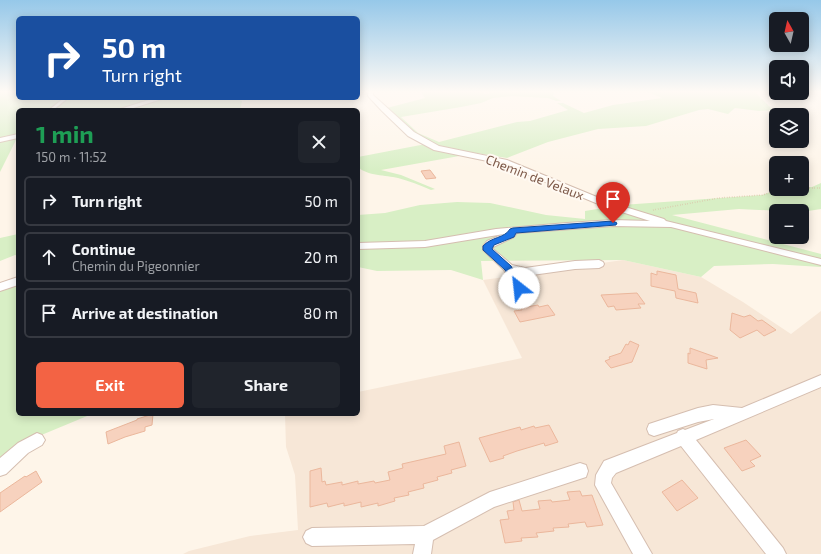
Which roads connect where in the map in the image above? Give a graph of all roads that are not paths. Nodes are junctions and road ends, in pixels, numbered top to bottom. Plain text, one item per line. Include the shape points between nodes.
1 (393, 118) edge
2 (16, 136) edge
3 (0, 140) edge
4 (671, 224) junction
5 (513, 230) junction
6 (360, 246) edge
7 (821, 262) edge
8 (599, 264) dead end
9 (508, 268) junction
10 (16, 281) edge
11 (0, 287) edge
12 (525, 297) dead end
13 (821, 381) edge
14 (746, 413) junction
15 (654, 429) dead end
16 (683, 436) junction
17 (37, 440) dead end
18 (0, 468) edge
19 (580, 471) dead end
20 (425, 535) junction
21 (312, 537) dead end
22 (422, 554) edge
23 (643, 554) edge
24 (777, 554) edge

1 - 4 street, Chemin de Velaux via 411,134 437,148 504,162 606,204
2 - 3 street
4 - 5 street via 613,223
4 - 7 street
5 - 6 street via 425,244
5 - 9 street via 511,235 488,246 491,254
8 - 9 street via 535,272
9 - 12 street
10 - 11 street
13 - 14 street
14 - 15 street via 698,414
14 - 16 street
16 - 23 street via 610,467 604,475 603,485
16 - 24 street
17 - 18 street via 23,448
19 - 20 street via 490,500
20 - 21 street
20 - 22 street

